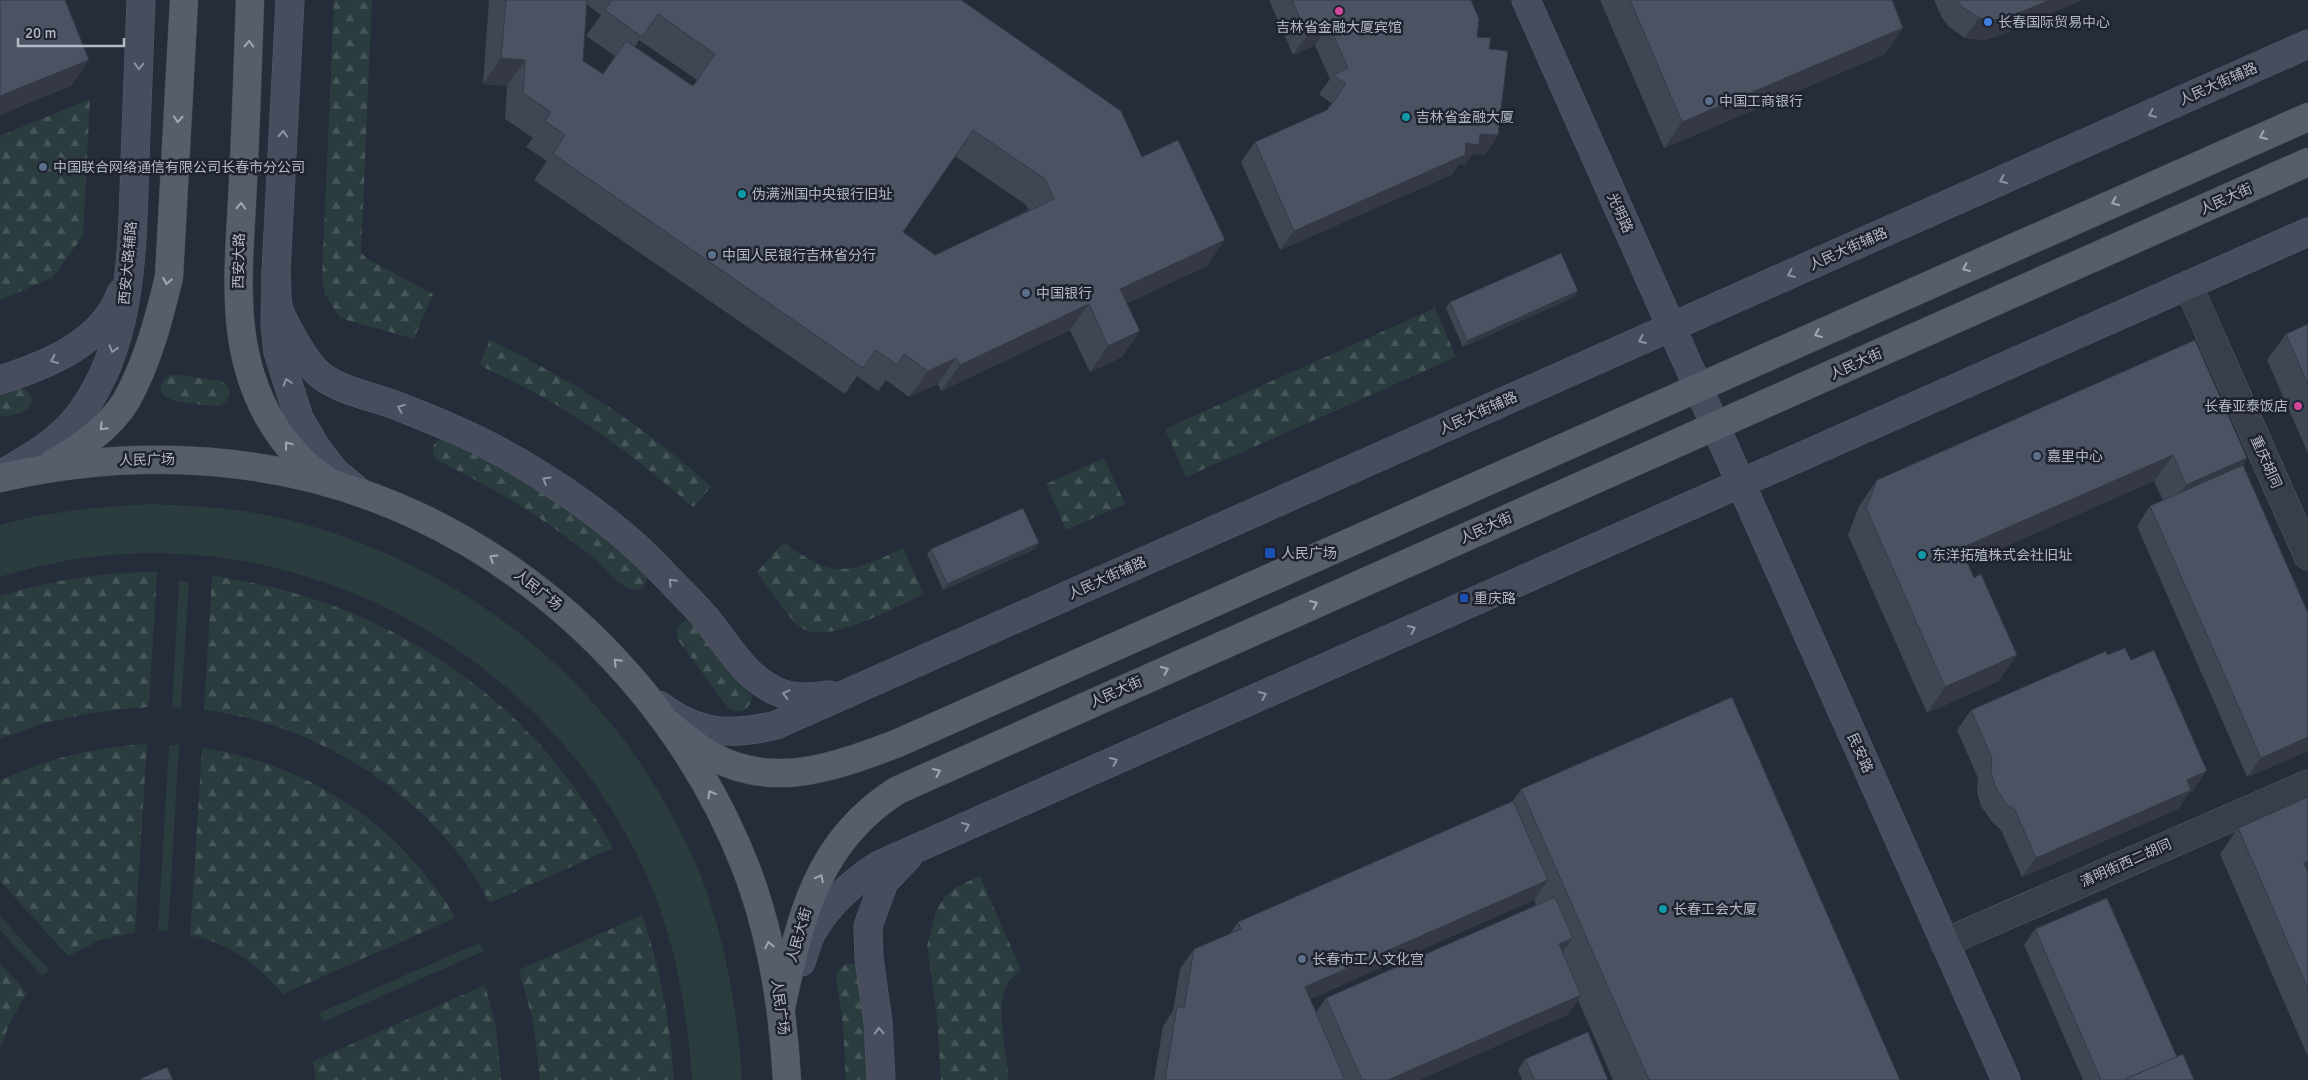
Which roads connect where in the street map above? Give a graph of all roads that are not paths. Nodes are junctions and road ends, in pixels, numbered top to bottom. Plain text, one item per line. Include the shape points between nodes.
1 (141, 0) edge
2 (184, 0) edge
3 (250, 0) edge
4 (290, 0) edge
5 (1526, 0) edge
6 (2308, 44) edge
7 (2308, 116) edge
8 (2308, 162) edge
9 (2308, 232) edge
10 (128, 272) junction
11 (276, 272) junction
12 (2188, 286) junction
13 (1670, 328) junction
14 (0, 380) edge
15 (1697, 388) junction
16 (1714, 427) junction
17 (43, 468) junction
18 (0, 477) edge
19 (1740, 484) junction
20 (349, 490) junction
21 (2308, 556) edge
22 (868, 684) junction
23 (646, 695) junction
24 (668, 723) junction
25 (2308, 784) edge
26 (934, 841) junction
27 (1944, 943) junction
28 (783, 1019) junction
29 (787, 1080) edge
30 (881, 1080) edge
31 (2006, 1080) edge

1 -> 10 main road, 西安大路辅路
2 -> 17 main road via 169,277 158,319 125,402 103,428 80,447
20 -> 3 main road, 西安大路 via 316,474 297,457 274,426 245,361 239,320 238,267
11 -> 4 main road
5 - 13 main road, 光明路
6 -> 13 main road, 人民大街辅路
7 -> 15 main road
8 - 16 main road, 人民大街
9 - 12 main road
10 -> 14 main road via 116,307 91,335 61,357
10 -> 18 main road, 西安大路辅路 via 123,316 113,353 80,415 55,441
20 -> 11 main road via 317,449 299,418 278,352
22 -> 11 main road via 831,695 804,698 780,693 764,685 744,667 705,617 661,570 562,490 508,456 451,428 350,390 319,374 295,341 279,308
12 - 19 main road
12 - 21 street, 重庆胡同
13 - 15 main road, 光明路
13 -> 22 main road, 人民大街辅路
15 - 16 main road, 光明路
15 - 24 main road via 908,739 848,762 790,774 760,773 733,766 710,755
16 - 19 main road, 民安路
28 -> 16 main road, 人民大街 via 799,928 811,894 830,858 856,822 874,804 898,790
17 - 18 main road, 人民广场
17 - 20 main road, 人民广场 via 150,459 203,461 257,467
26 -> 19 main road
19 - 27 main road, 民安路
23 -> 20 main road, 人民广场 via 595,638 554,601 509,568 412,514
22 - 23 main road, 人民大街辅路 via 776,725 748,732 725,733 698,728 675,718
23 - 24 main road, 人民广场
28 -> 24 main road, 人民广场 via 763,922 746,869 698,769
25 - 27 street, 清明街西二胡同
26 - 28 main road via 879,865 857,879 834,903 814,930
30 -> 26 main road via 868,926 884,882 901,862
27 - 31 main road, 民安路
28 - 29 main road, 人民广场

